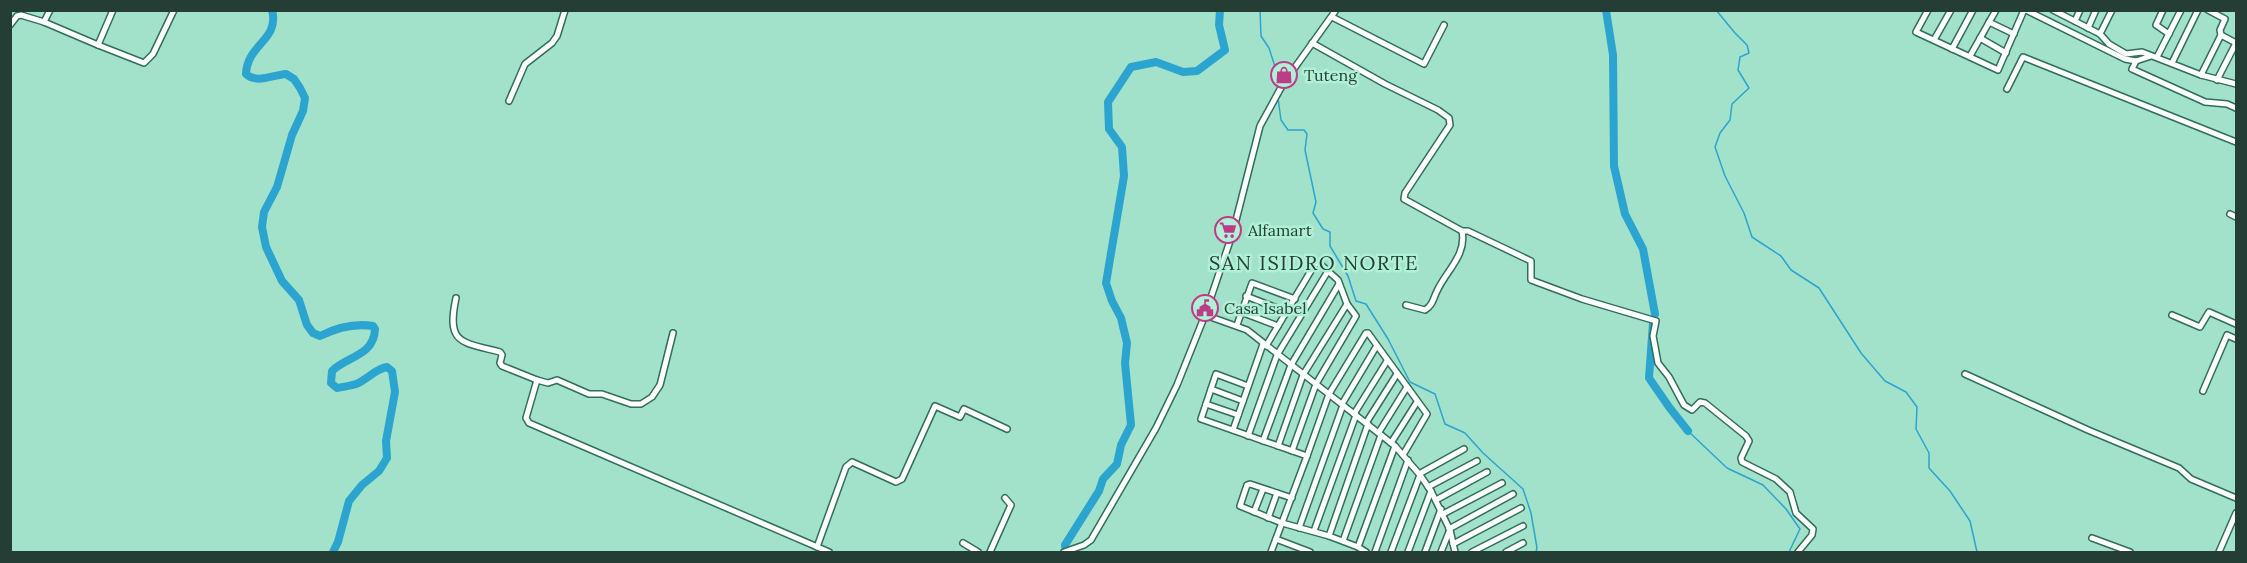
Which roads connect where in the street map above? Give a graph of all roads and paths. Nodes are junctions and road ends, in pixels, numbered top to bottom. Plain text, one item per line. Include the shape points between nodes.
1 (50, 10) edge
2 (113, 10) edge
3 (174, 10) edge
4 (565, 10) edge
5 (1336, 10) edge
6 (1928, 10) edge
7 (1951, 10) edge
8 (1974, 10) edge
9 (1996, 10) edge
10 (2025, 10) edge
11 (2053, 10) edge
12 (2080, 10) edge
13 (2097, 10) edge
14 (2112, 10) edge
15 (2163, 10) edge
16 (2181, 10) edge
17 (2198, 10) edge
18 (2208, 10) edge
19 (2062, 12) edge
20 (10, 13) edge
21 (21, 14) edge
22 (1332, 16) junction
23 (2075, 21) junction
24 (44, 22) junction
25 (1989, 22) junction
26 (10, 25) edge
27 (1444, 25) dead end
28 (2088, 28) junction
29 (2014, 34) junction
30 (2100, 34) junction
31 (2169, 34) junction
32 (2221, 34) junction
33 (1980, 38) junction
34 (1934, 40) junction
35 (1312, 43) junction
36 (98, 45) junction
37 (1952, 49) junction
38 (2006, 53) junction
39 (1970, 56) junction
40 (2155, 56) junction
41 (2136, 61) junction
42 (2172, 63) junction
43 (2201, 75) junction
44 (2217, 80) junction
45 (2235, 81) edge
46 (2007, 89) dead end
47 (509, 101) dead end
48 (2236, 108) edge
49 (2236, 142) edge
50 (2230, 214) dead end
51 (2236, 217) edge
52 (1462, 231) junction
53 (1328, 271) junction
54 (1339, 284) junction
55 (1246, 296) junction
56 (456, 298) dead end
57 (1295, 298) junction
58 (1347, 304) junction
59 (1406, 305) dead end
60 (1241, 312) junction
61 (1287, 312) junction
62 (1205, 315) junction
63 (2172, 315) dead end
64 (2236, 324) edge
65 (1237, 325) junction
66 (1278, 326) junction
67 (673, 333) dead end
68 (2236, 339) edge
69 (1264, 345) junction
70 (1376, 347) junction
71 (1277, 355) junction
72 (1387, 361) junction
73 (1291, 365) junction
74 (1397, 374) junction
75 (1965, 374) dead end
76 (1303, 375) junction
77 (537, 380) junction
78 (1316, 384) junction
79 (1248, 386) junction
80 (1407, 387) junction
81 (1211, 389) junction
82 (2204, 391) dead end
83 (1329, 394) junction
84 (1243, 400) junction
85 (1417, 402) junction
86 (1206, 404) junction
87 (1343, 405) junction
88 (1355, 414) junction
89 (1238, 416) junction
90 (1367, 424) junction
91 (1007, 429) dead end
92 (1233, 430) junction
93 (1380, 434) junction
94 (1248, 436) junction
95 (1263, 441) junction
96 (1393, 445) junction
97 (1278, 446) junction
98 (1464, 449) dead end
99 (1292, 451) junction
100 (1403, 455) junction
101 (1307, 456) junction
102 (1408, 460) junction
103 (1477, 461) dead end
104 (1487, 472) dead end
105 (1419, 474) junction
106 (1502, 483) dead end
107 (1263, 489) junction
108 (1430, 489) junction
109 (1277, 493) junction
110 (1514, 494) dead end
111 (1005, 498) dead end
112 (1292, 498) junction
113 (2236, 498) edge
114 (1436, 500) junction
115 (1521, 508) dead end
116 (1254, 512) junction
117 (1442, 512) junction
118 (2236, 513) edge
119 (1268, 518) junction
120 (1282, 523) junction
121 (1522, 526) dead end
122 (1299, 528) junction
123 (1450, 529) junction
124 (1314, 531) junction
125 (1329, 536) junction
126 (2092, 538) dead end
127 (1276, 539) junction
128 (1343, 541) junction
129 (963, 543) dead end
130 (1523, 543) dead end
131 (1453, 544) junction
132 (817, 547) junction
133 (1358, 547) junction
134 (829, 552) edge
135 (978, 552) edge
136 (990, 552) edge
137 (1064, 552) edge
138 (1271, 552) edge
139 (1310, 552) edge
140 (1366, 552) edge
141 (1375, 552) edge
142 (1391, 552) edge
143 (1408, 552) edge
144 (1425, 552) edge
145 (1441, 552) edge
146 (1455, 552) edge
147 (1472, 552) edge
148 (1506, 552) edge
149 (1798, 552) edge
150 (2130, 552) edge
151 (2219, 552) edge

1 - 24 street
2 - 36 street
3 - 36 street via 153,54 144,63
4 - 47 street via 557,36 525,64
5 - 22 street
6 - 34 street via 1916,32
7 - 34 street
8 - 37 street
9 - 25 street
10 - 29 street
10 - 41 street
11 - 19 street
12 - 23 street
13 - 28 street
14 - 30 street
15 - 31 street via 2156,25
16 - 31 street
17 - 42 street
18 - 32 street via 2225,19
19 - 23 street
20 - 21 street
21 - 24 street
21 - 26 street
22 - 27 street via 1424,64
22 - 35 street
23 - 28 street
24 - 36 street
25 - 29 street
25 - 33 street
28 - 30 street
29 - 38 street
30 - 40 street via 2126,54 2142,52
31 - 40 street
32 - 43 street
32 - 44 street via 2236,43
33 - 38 street
33 - 39 street
34 - 37 street
35 - 52 street via 1449,118 1450,125 1404,199
35 - 62 street via 1260,126 1233,232
37 - 39 street
38 - 39 street via 1998,70
40 - 41 street
40 - 42 street
41 - 48 street via 2133,69 2205,102
42 - 43 street
43 - 44 street
44 - 45 street
46 - 49 street via 2023,57
50 - 51 street
52 - 59 street via 1464,240 1457,259 1432,306 1425,310
52 - 149 street via 1531,261 1531,280 1656,321 1653,336 1658,363 1684,405 1692,410 1700,402 1705,404 1746,436 1749,441 1742,462 1790,492 1796,513 1812,529 1812,535
53 - 54 street
53 - 57 street via 1315,264
53 - 71 street
54 - 58 street
54 - 73 street
55 - 57 street via 1255,283
55 - 60 street
55 - 61 street
56 - 77 street via 451,320 458,337 463,342 500,352 502,366
57 - 61 street
58 - 76 street
58 - 78 street via 1356,317
60 - 65 street
60 - 66 street
61 - 66 street
62 - 65 street
62 - 137 street via 1156,428 1091,540
63 - 64 street via 2200,327 2209,312
65 - 69 street
66 - 69 street
67 - 77 street via 660,385 652,397 640,404 589,394 557,380
68 - 82 street via 2227,335
69 - 71 street
69 - 79 street
70 - 72 street
70 - 83 street via 1366,333
70 - 87 street
71 - 73 street
71 - 94 street
72 - 74 street
72 - 88 street
73 - 76 street
73 - 95 street
74 - 80 street
74 - 90 street
75 - 113 street via 2179,468 2191,479
76 - 78 street
76 - 97 street
77 - 132 street via 526,418 529,423
78 - 83 street
78 - 99 street
79 - 81 street via 1216,374
79 - 84 street
80 - 85 street
80 - 93 street
81 - 84 street
81 - 86 street
83 - 87 street
83 - 101 street
84 - 89 street
85 - 96 street
85 - 100 street via 1427,417
86 - 89 street
86 - 92 street via 1201,419
87 - 88 street
87 - 122 street
88 - 90 street
88 - 124 street
89 - 92 street
90 - 93 street
90 - 125 street
91 - 132 street via 964,410 960,417 935,406 902,479 896,482 852,462 846,467
92 - 94 street
93 - 96 street
93 - 128 street
94 - 95 street
95 - 97 street
96 - 100 street
96 - 133 street
97 - 99 street
98 - 105 street
99 - 101 street
100 - 102 street
101 - 112 street
102 - 105 street
102 - 141 street
103 - 108 street
104 - 114 street
105 - 108 street
105 - 142 street
106 - 117 street
107 - 109 street
107 - 116 street
107 - 116 street via 1247,486 1240,507
108 - 114 street
108 - 143 street
109 - 112 street
109 - 119 street
110 - 123 street
111 - 136 street via 1011,505
112 - 120 street
114 - 117 street
115 - 131 street
116 - 119 street
117 - 123 street
117 - 144 street
118 - 151 street
119 - 120 street
120 - 122 street
120 - 127 street
121 - 147 street
122 - 124 street
123 - 131 street
123 - 145 street
124 - 125 street
125 - 128 street
126 - 150 street
127 - 138 street
127 - 139 street
128 - 133 street
129 - 135 street
130 - 148 street
131 - 146 street
132 - 134 street
133 - 140 street

